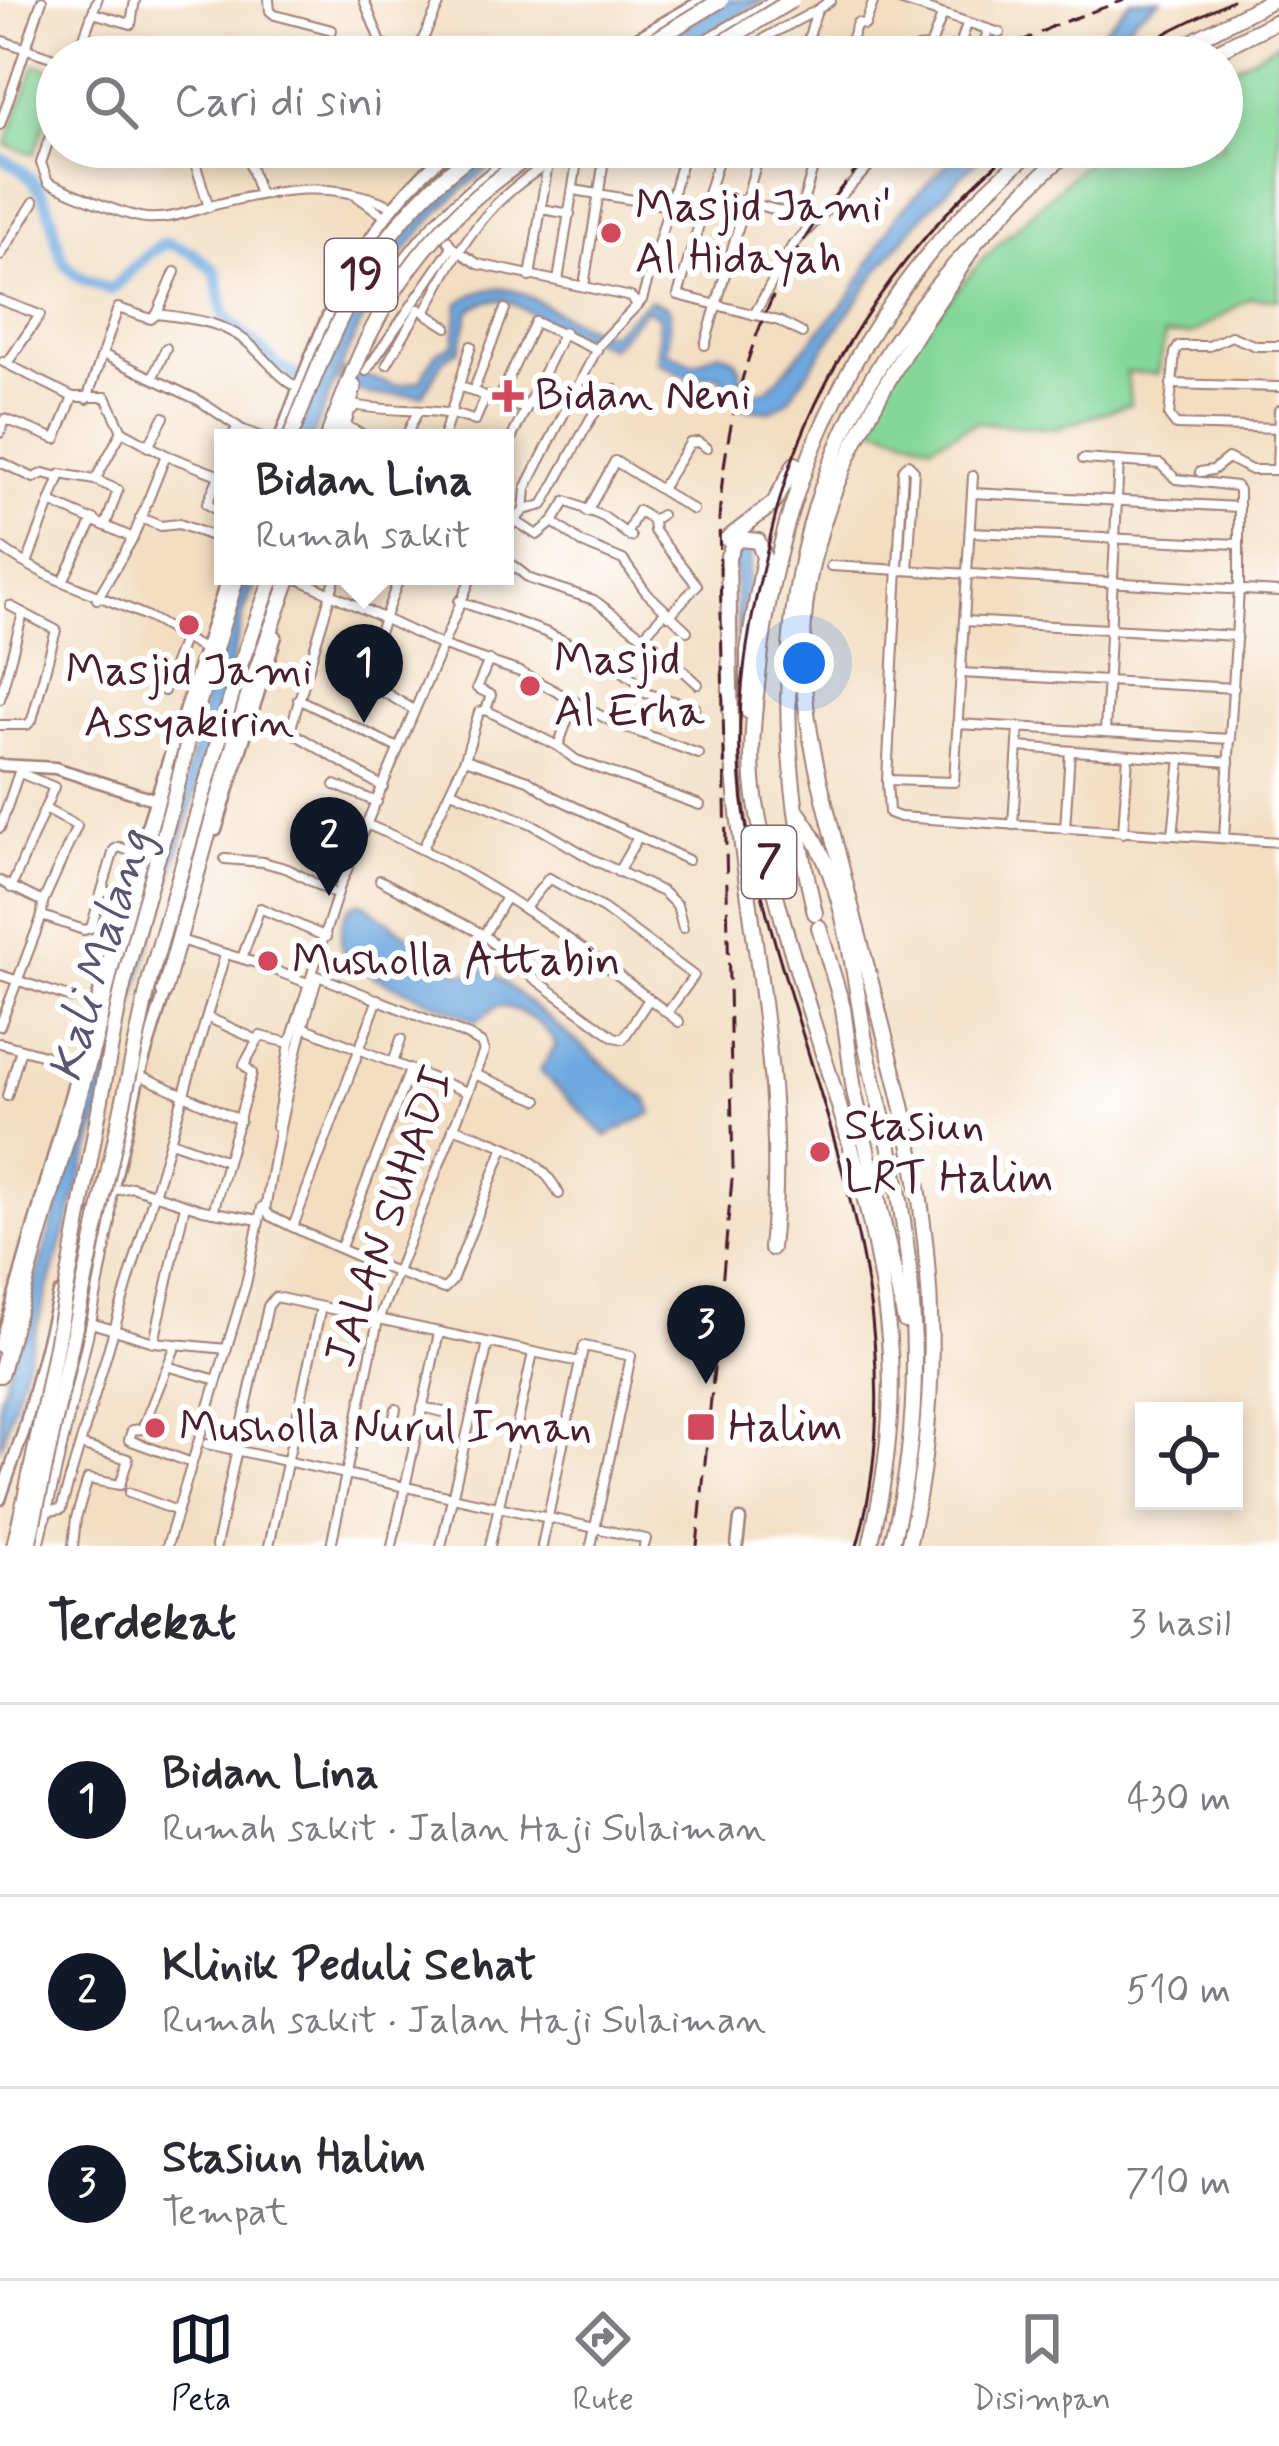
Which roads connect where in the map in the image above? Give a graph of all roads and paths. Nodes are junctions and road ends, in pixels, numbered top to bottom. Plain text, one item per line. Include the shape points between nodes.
1 (42, 0) edge
2 (97, 0) edge
3 (135, 0) edge
4 (269, 0) edge
5 (364, 0) edge
6 (441, 0) edge
7 (703, 0) edge
8 (721, 0) edge
9 (773, 0) edge
10 (792, 0) edge
11 (874, 0) edge
12 (899, 0) edge
13 (1272, 0) edge
14 (824, 4) edge
15 (93, 13) junction
16 (942, 16) junction
17 (1279, 20) edge
18 (968, 24) junction
19 (332, 30) dead end
20 (988, 30) junction
21 (655, 33) junction
22 (1000, 33) dead end
23 (85, 36) edge
24 (378, 36) edge
25 (423, 36) edge
26 (649, 36) edge
27 (657, 36) edge
28 (662, 36) edge
29 (724, 36) edge
30 (730, 36) edge
31 (768, 36) edge
32 (811, 36) edge
33 (852, 36) edge
34 (934, 36) edge
35 (963, 36) edge
36 (986, 36) edge
37 (1203, 36) edge
38 (1243, 38) edge
39 (0, 40) edge
40 (26, 49) junction
41 (36, 52) edge
42 (0, 125) edge
43 (43, 168) edge
44 (196, 168) edge
45 (251, 168) edge
46 (433, 168) edge
47 (458, 168) edge
48 (494, 168) edge
49 (519, 168) edge
50 (529, 168) edge
51 (544, 168) edge
52 (577, 168) edge
53 (603, 168) edge
54 (680, 168) edge
55 (716, 168) edge
56 (754, 168) edge
57 (813, 168) edge
58 (868, 168) edge
59 (1011, 168) edge
60 (1053, 168) edge
61 (574, 190) junction
62 (709, 192) junction
63 (260, 194) junction
64 (600, 194) junction
65 (744, 201) junction
66 (34, 202) dead end
67 (668, 206) junction
68 (208, 207) junction
69 (542, 209) junction
70 (390, 212) junction
71 (570, 214) junction
72 (435, 221) junction
73 (975, 243) junction
74 (455, 249) junction
75 (0, 256) edge
76 (176, 272) dead end
77 (391, 277) dead end
78 (530, 277) junction
79 (558, 281) junction
80 (584, 286) junction
81 (0, 300) edge
82 (638, 305) junction
83 (716, 305) junction
84 (420, 308) junction
85 (505, 309) dead end
86 (157, 314) junction
87 (754, 315) junction
88 (447, 327) dead end
89 (564, 332) junction
90 (802, 333) dead end
91 (705, 345) dead end
92 (471, 346) dead end
93 (1279, 346) edge
94 (598, 347) junction
95 (166, 348) dead end
96 (104, 355) junction
97 (3, 362) edge
98 (387, 364) dead end
99 (360, 370) junction
100 (153, 377) junction
101 (1171, 384) junction
102 (299, 385) junction
103 (459, 386) junction
104 (1279, 387) edge
105 (614, 389) dead end
106 (472, 392) junction
107 (487, 396) junction
108 (73, 397) junction
109 (87, 399) junction
110 (832, 399) junction
111 (497, 401) junction
112 (526, 410) junction
113 (1279, 410) edge
114 (418, 411) junction
115 (451, 411) junction
116 (164, 417) dead end
117 (238, 427) joint
118 (1279, 428) edge
119 (243, 429) edge
120 (290, 429) edge
121 (292, 429) edge
122 (331, 429) edge
123 (344, 429) edge
124 (345, 429) edge
125 (409, 429) edge
126 (446, 429) edge
127 (122, 431) junction
128 (0, 433) edge
129 (514, 433) edge
130 (148, 447) junction
131 (706, 448) dead end
132 (166, 455) junction
133 (1082, 459) dead end
134 (1118, 461) junction
135 (0, 462) edge
136 (1278, 470) edge
137 (1200, 472) dead end
138 (214, 473) edge
139 (62, 475) junction
140 (973, 476) dead end
141 (95, 480) junction
142 (661, 489) junction
143 (972, 493) junction
144 (1118, 499) junction
145 (50, 502) junction
146 (1239, 507) junction
147 (524, 510) junction
148 (694, 510) dead end
149 (587, 512) junction
150 (907, 517) junction
151 (140, 518) junction
152 (94, 519) junction
153 (517, 522) junction
154 (553, 522) junction
155 (106, 524) junction
156 (514, 525) edge
157 (970, 532) junction
158 (214, 537) edge
159 (133, 538) junction
160 (1116, 539) junction
161 (1238, 544) junction
162 (0, 547) edge
163 (28, 563) junction
164 (514, 566) edge
165 (831, 566) dead end
166 (903, 570) junction
167 (967, 573) junction
168 (64, 581) junction
169 (1113, 581) junction
170 (229, 585) edge
171 (231, 585) edge
172 (269, 585) edge
173 (290, 585) edge
174 (290, 585) edge
175 (314, 585) edge
176 (333, 585) edge
177 (397, 585) edge
178 (466, 585) edge
179 (1239, 589) junction
180 (331, 592) junction
181 (1279, 592) edge
182 (97, 598) junction
183 (459, 601) junction
184 (10, 606) dead end
185 (23, 614) junction
186 (667, 614) junction
187 (387, 617) junction
188 (964, 621) junction
189 (1110, 630) junction
190 (687, 631) dead end
191 (643, 635) junction
192 (1237, 636) junction
193 (183, 639) junction
194 (441, 645) junction
195 (204, 650) junction
196 (489, 660) junction
197 (333, 662) dead end
198 (961, 673) junction
199 (3, 675) edge
200 (362, 678) junction
201 (1108, 681) junction
202 (698, 683) dead end
203 (1234, 688) junction
204 (164, 691) dead end
205 (298, 698) junction
206 (0, 699) edge
207 (574, 703) junction
208 (695, 707) dead end
209 (414, 710) junction
210 (486, 710) junction
211 (957, 724) junction
212 (0, 725) edge
213 (1019, 727) junction
214 (1105, 732) junction
215 (1231, 740) junction
216 (187, 745) junction
217 (558, 746) junction
218 (1018, 747) junction
219 (398, 748) junction
220 (1070, 751) junction
221 (699, 754) dead end
222 (1128, 754) junction
223 (1180, 758) junction
224 (465, 759) junction
225 (1229, 761) junction
226 (752, 764) junction
227 (0, 766) edge
228 (20, 769) junction
229 (887, 780) junction
230 (334, 785) dead end
231 (382, 787) junction
232 (451, 791) junction
233 (157, 800) junction
234 (377, 802) junction
235 (700, 805) dead end
236 (45, 809) junction
237 (796, 810) junction
238 (368, 825) junction
239 (1013, 825) junction
240 (1, 828) edge
241 (1065, 829) junction
242 (1123, 833) junction
243 (1173, 835) junction
244 (638, 837) junction
245 (1224, 838) junction
246 (1279, 842) edge
247 (423, 848) junction
248 (138, 854) junction
249 (225, 859) dead end
250 (688, 860) dead end
251 (321, 866) dead end
252 (618, 872) junction
253 (344, 877) junction
254 (380, 880) dead end
255 (4, 886) edge
256 (103, 891) junction
257 (337, 895) junction
258 (506, 896) junction
259 (127, 897) junction
260 (43, 902) junction
261 (525, 908) junction
262 (42, 916) junction
263 (683, 928) dead end
264 (484, 935) junction
265 (326, 937) junction
266 (183, 941) junction
267 (225, 955) junction
268 (242, 958) junction
269 (0, 975) edge
270 (19, 982) junction
271 (310, 984) junction
272 (164, 992) junction
273 (72, 998) dead end
274 (378, 999) junction
275 (649, 999) junction
276 (667, 1013) junction
277 (207, 1018) junction
278 (679, 1022) dead end
279 (0, 1026) edge
280 (302, 1028) junction
281 (256, 1039) junction
282 (401, 1040) dead end
283 (0, 1043) edge
284 (290, 1043) junction
285 (21, 1049) junction
286 (361, 1049) junction
287 (44, 1054) dead end
288 (393, 1063) junction
289 (410, 1070) junction
290 (474, 1074) junction
291 (139, 1075) junction
292 (466, 1091) junction
293 (7, 1096) dead end
294 (184, 1098) junction
295 (538, 1100) dead end
296 (240, 1120) junction
297 (453, 1127) junction
298 (171, 1141) junction
299 (504, 1147) junction
300 (227, 1161) junction
301 (112, 1191) junction
302 (156, 1194) junction
303 (560, 1194) dead end
304 (185, 1205) junction
305 (214, 1212) junction
306 (259, 1220) junction
307 (293, 1227) junction
308 (760, 1227) dead end
309 (341, 1247) junction
310 (771, 1248) dead end
311 (396, 1270) junction
312 (321, 1307) junction
313 (4, 1309) edge
314 (379, 1320) junction
315 (92, 1323) junction
316 (115, 1332) junction
317 (439, 1333) junction
318 (154, 1342) junction
319 (488, 1343) junction
320 (0, 1346) edge
321 (176, 1346) junction
322 (227, 1349) junction
323 (533, 1353) junction
324 (580, 1362) junction
325 (170, 1366) junction
326 (914, 1367) junction
327 (0, 1375) edge
328 (217, 1380) junction
329 (422, 1407) junction
330 (396, 1409) dead end
331 (447, 1413) dead end
332 (356, 1428) junction
333 (207, 1444) dead end
334 (80, 1445) junction
335 (238, 1451) junction
336 (288, 1462) junction
337 (192, 1463) junction
338 (347, 1474) junction
339 (404, 1486) junction
340 (128, 1493) dead end
341 (452, 1497) junction
342 (0, 1499) edge
343 (498, 1507) junction
344 (49, 1511) junction
345 (177, 1511) junction
346 (548, 1518) junction
347 (740, 1520) dead end
348 (595, 1528) junction
349 (645, 1543) edge
350 (14, 1546) edge
351 (28, 1546) edge
352 (40, 1546) edge
353 (73, 1546) edge
354 (167, 1546) edge
355 (216, 1546) edge
356 (268, 1546) edge
357 (332, 1546) edge
358 (392, 1546) edge
359 (441, 1546) edge
360 (490, 1546) edge
361 (542, 1546) edge
362 (591, 1546) edge
363 (736, 1546) edge
364 (869, 1546) edge
365 (891, 1546) edge
366 (908, 1546) edge

1 - 40 street
2 - 15 street
3 - 15 street via 130,25
4 - 19 street via 275,15
5 - 24 street
6 - 25 street
7 - 21 main road
8 - 28 highway, bridge
9 - 29 street
10 - 30 highway, bridge
11 - 33 street
12 - 16 street
13 - 37 highway
14 - 31 street
14 - 32 street
15 - 23 street
16 - 18 street
16 - 34 street
17 - 38 highway
18 - 20 street
18 - 35 street
20 - 22 street
20 - 36 street
21 - 26 main road
21 - 27 street, bridge
39 - 40 street
40 - 41 street
40 - 42 street
43 - 68 street via 48,182 146,218
44 - 68 street
45 - 63 street
46 - 70 main road
47 - 121 highway, 19, bridge via 371,260
48 - 72 street
49 - 99 highway, 19, bridge via 474,196 427,242 392,294
50 - 74 street
51 - 69 street
52 - 61 street
53 - 64 street
54 - 67 street
55 - 62 street
56 - 65 street
57 - 65 street via 799,216
58 - 87 street via 792,246
59 - 110 highway, 7 via 898,293
60 - 73 highway, 7
61 - 64 street
61 - 71 street
62 - 65 street
62 - 83 street via 678,295
63 - 68 street
63 - 70 street via 314,188 368,196
64 - 67 street
64 - 80 street
65 - 83 street
66 - 75 street
67 - 82 street
69 - 71 street
69 - 78 street
70 - 102 main road via 346,275
71 - 79 street
72 - 74 street
72 - 77 street
73 - 237 highway, 7 via 873,375 813,510 787,663
73 - 366 highway via 844,462 821,525 803,635 808,736 907,1126 924,1248 930,1407
74 - 78 street via 478,264
74 - 84 street
76 - 86 street
78 - 79 street
79 - 80 street
80 - 82 street
81 - 97 street via 40,316
82 - 94 street
83 - 87 street
83 - 91 street
84 - 88 street
84 - 98 street
84 - 99 street
85 - 106 street
86 - 96 street via 118,307
86 - 102 street via 218,324
87 - 90 street
89 - 94 street
89 - 111 street via 531,324
89 - 112 street
92 - 103 street
93 - 101 street via 1232,336 1179,346
94 - 147 street via 526,488
95 - 100 street
96 - 100 street
96 - 109 street
97 - 108 street
99 - 122 highway, 19
99 - 123 highway
100 - 117 street
101 - 104 street
101 - 118 street via 1176,425
102 - 120 main road
103 - 106 street
103 - 115 street
105 - 147 street via 543,505
106 - 107 street
107 - 111 street
107 - 115 street via 475,421
108 - 109 street
108 - 128 street via 56,439 5,419
109 - 127 street via 107,398
110 - 226 highway, 7 via 789,508 765,607
110 - 308 highway via 781,495 724,542 721,556 727,784 770,1141 771,1196
111 - 112 street
112 - 129 street
113 - 118 street
114 - 115 street
114 - 124 street via 354,405
114 - 125 street
115 - 126 street
116 - 130 street
117 - 119 street
118 - 136 street
127 - 130 street
127 - 141 street
130 - 132 street
131 - 142 street via 690,443
132 - 138 street
132 - 151 street
133 - 134 street
134 - 144 street
134 - 146 street via 1236,486
135 - 139 street via 34,478
136 - 137 street via 1251,470 1228,458
139 - 141 street
139 - 145 street
140 - 143 street
141 - 155 street via 118,490
142 - 148 street
142 - 149 street via 614,461
143 - 144 street
143 - 157 street
144 - 146 street
144 - 160 street
145 - 152 street
145 - 163 street
146 - 161 street
147 - 153 street
149 - 154 street via 565,501
149 - 186 street via 629,535 638,511 657,517 654,531 697,585
150 - 150 street via 903,468 909,464 914,470
150 - 166 street
151 - 158 street
151 - 159 street
152 - 155 street
152 - 168 street
153 - 154 street via 537,535
153 - 156 street
154 - 186 street via 623,560
155 - 159 street
157 - 160 street
157 - 167 street
159 - 182 street
160 - 161 street
160 - 169 street
161 - 179 street
162 - 163 street
163 - 168 street
164 - 191 street via 530,579 583,593
165 - 166 street
166 - 167 street
166 - 229 street
167 - 169 street
167 - 188 street
168 - 182 street
169 - 179 street
169 - 189 street
170 - 195 main road
171 - 216 highway
172 - 351 highway, bridge via 150,978
173 - 272 highway via 232,750
174 - 266 main road
175 - 180 street
176 - 180 street
177 - 187 street
178 - 183 street
179 - 181 street
179 - 192 street
180 - 187 street
180 - 205 street
182 - 193 street
183 - 194 street
183 - 208 street via 610,663 645,693
184 - 185 street
185 - 199 street
185 - 212 street via 56,630 36,722
186 - 190 street
186 - 191 street
187 - 194 street
187 - 200 street
188 - 189 street
188 - 198 street
189 - 192 street
189 - 201 street
191 - 202 street
192 - 203 street
193 - 195 street
193 - 204 street
194 - 196 street
194 - 209 street
195 - 233 main road
196 - 207 street
196 - 210 street via 477,688 491,695
197 - 200 street
198 - 201 street
198 - 211 street
199 - 206 street
200 - 209 street
201 - 203 street
201 - 214 street
203 - 215 street
205 - 219 street
205 - 231 street via 290,731
207 - 217 street
207 - 221 street
209 - 219 street
210 - 217 street
210 - 224 street via 478,712
211 - 213 street
211 - 229 street via 954,782
213 - 214 street
213 - 218 street
214 - 215 street
215 - 225 street
216 - 327 highway, bridge via 156,825
216 - 350 highway, bridge via 119,1006
217 - 235 street via 597,769
218 - 220 street
218 - 239 street
219 - 231 street
220 - 222 street
220 - 241 street
222 - 223 street
222 - 242 street
223 - 225 street
223 - 243 street
224 - 232 street
224 - 244 street via 528,780
225 - 245 street
226 - 310 highway via 747,673 764,557 749,538 728,556 731,702 776,1117
226 - 364 highway, 7 via 774,885 879,1266 891,1382
227 - 228 main road
228 - 233 main road via 55,768
228 - 236 street via 54,787
228 - 240 street
229 - 239 street via 893,815
230 - 234 street
231 - 234 street
232 - 247 street
232 - 252 street
233 - 248 main road
234 - 238 street
236 - 255 street
236 - 260 street via 77,825
237 - 326 highway, 7
237 - 326 highway, 7 via 825,864 843,924 894,1168
238 - 247 street
238 - 253 street
239 - 241 street
241 - 242 street
242 - 243 street
243 - 245 street
244 - 250 street
244 - 252 street
245 - 246 street
247 - 258 street
248 - 256 street via 116,848
248 - 259 main road
249 - 257 street via 288,868
251 - 253 street
252 - 263 street via 670,897
253 - 257 street
254 - 264 street
255 - 260 street
256 - 259 street
256 - 262 street via 92,928
257 - 265 street
258 - 261 street
258 - 264 street
259 - 313 main road
260 - 262 street
261 - 275 street
261 - 276 street via 547,878 604,909 694,976
262 - 270 street
264 - 275 street via 614,1037 623,1039
265 - 268 street via 260,908
265 - 271 street
266 - 267 street
266 - 272 main road
267 - 268 street
267 - 277 street
268 - 271 street
269 - 270 street
270 - 273 street
270 - 279 street
271 - 284 street
272 - 291 main road
274 - 280 street via 319,976
274 - 286 street
274 - 290 street, JALAN SUHADI via 479,1041 484,1051
275 - 276 street
276 - 278 street
277 - 281 street
277 - 294 street
280 - 286 street
280 - 307 street via 266,1205
281 - 284 street
281 - 296 street via 244,1065 252,1073
282 - 288 street
283 - 285 street
284 - 306 street
285 - 287 street
285 - 293 street
286 - 288 street
286 - 307 street
288 - 289 street
289 - 292 street
289 - 309 street
290 - 292 street, JALAN SUHADI
290 - 295 street
291 - 294 street
291 - 301 main road
292 - 297 street, JALAN SUHADI
294 - 296 street
294 - 298 street
296 - 300 street
297 - 299 street
297 - 311 street, JALAN SUHADI
298 - 300 street
298 - 302 street
299 - 303 street via 538,1163
299 - 311 street via 449,1285
300 - 305 street
301 - 302 street via 129,1186
301 - 315 street
301 - 342 main road via 66,1268
302 - 304 street
302 - 316 street
304 - 305 street
304 - 318 street
305 - 306 street
306 - 322 street
307 - 309 street
309 - 311 street
311 - 314 street, JALAN SUHADI
312 - 314 street
312 - 335 street via 273,1298 268,1306
312 - 336 street
313 - 320 main road
314 - 317 street
314 - 332 street, JALAN SUHADI
315 - 316 street
315 - 344 street
316 - 318 street
316 - 334 street
317 - 319 street
317 - 329 street
318 - 321 street
319 - 323 street
319 - 341 street
321 - 322 street
321 - 325 street
322 - 328 street
323 - 324 street
323 - 343 street
324 - 346 street
324 - 348 street via 584,1346 631,1356
325 - 328 street
325 - 337 street via 142,1429 131,1431 132,1444
326 - 365 highway, 7 via 910,1452
328 - 337 street
329 - 331 street
329 - 339 street
330 - 332 street via 390,1433
332 - 338 street, JALAN SUHADI
333 - 335 street
334 - 344 street via 61,1509
334 - 353 street via 129,1464 120,1485 88,1479
335 - 336 street
335 - 355 street
336 - 338 street
336 - 356 street
337 - 345 street
338 - 339 street
338 - 357 street, JALAN SUHADI
339 - 341 street
339 - 358 street
340 - 345 street
341 - 343 street
341 - 359 street
343 - 346 street
343 - 360 street
344 - 352 street
345 - 354 street
346 - 348 street
346 - 361 street
347 - 363 main road
348 - 349 street
348 - 362 street

